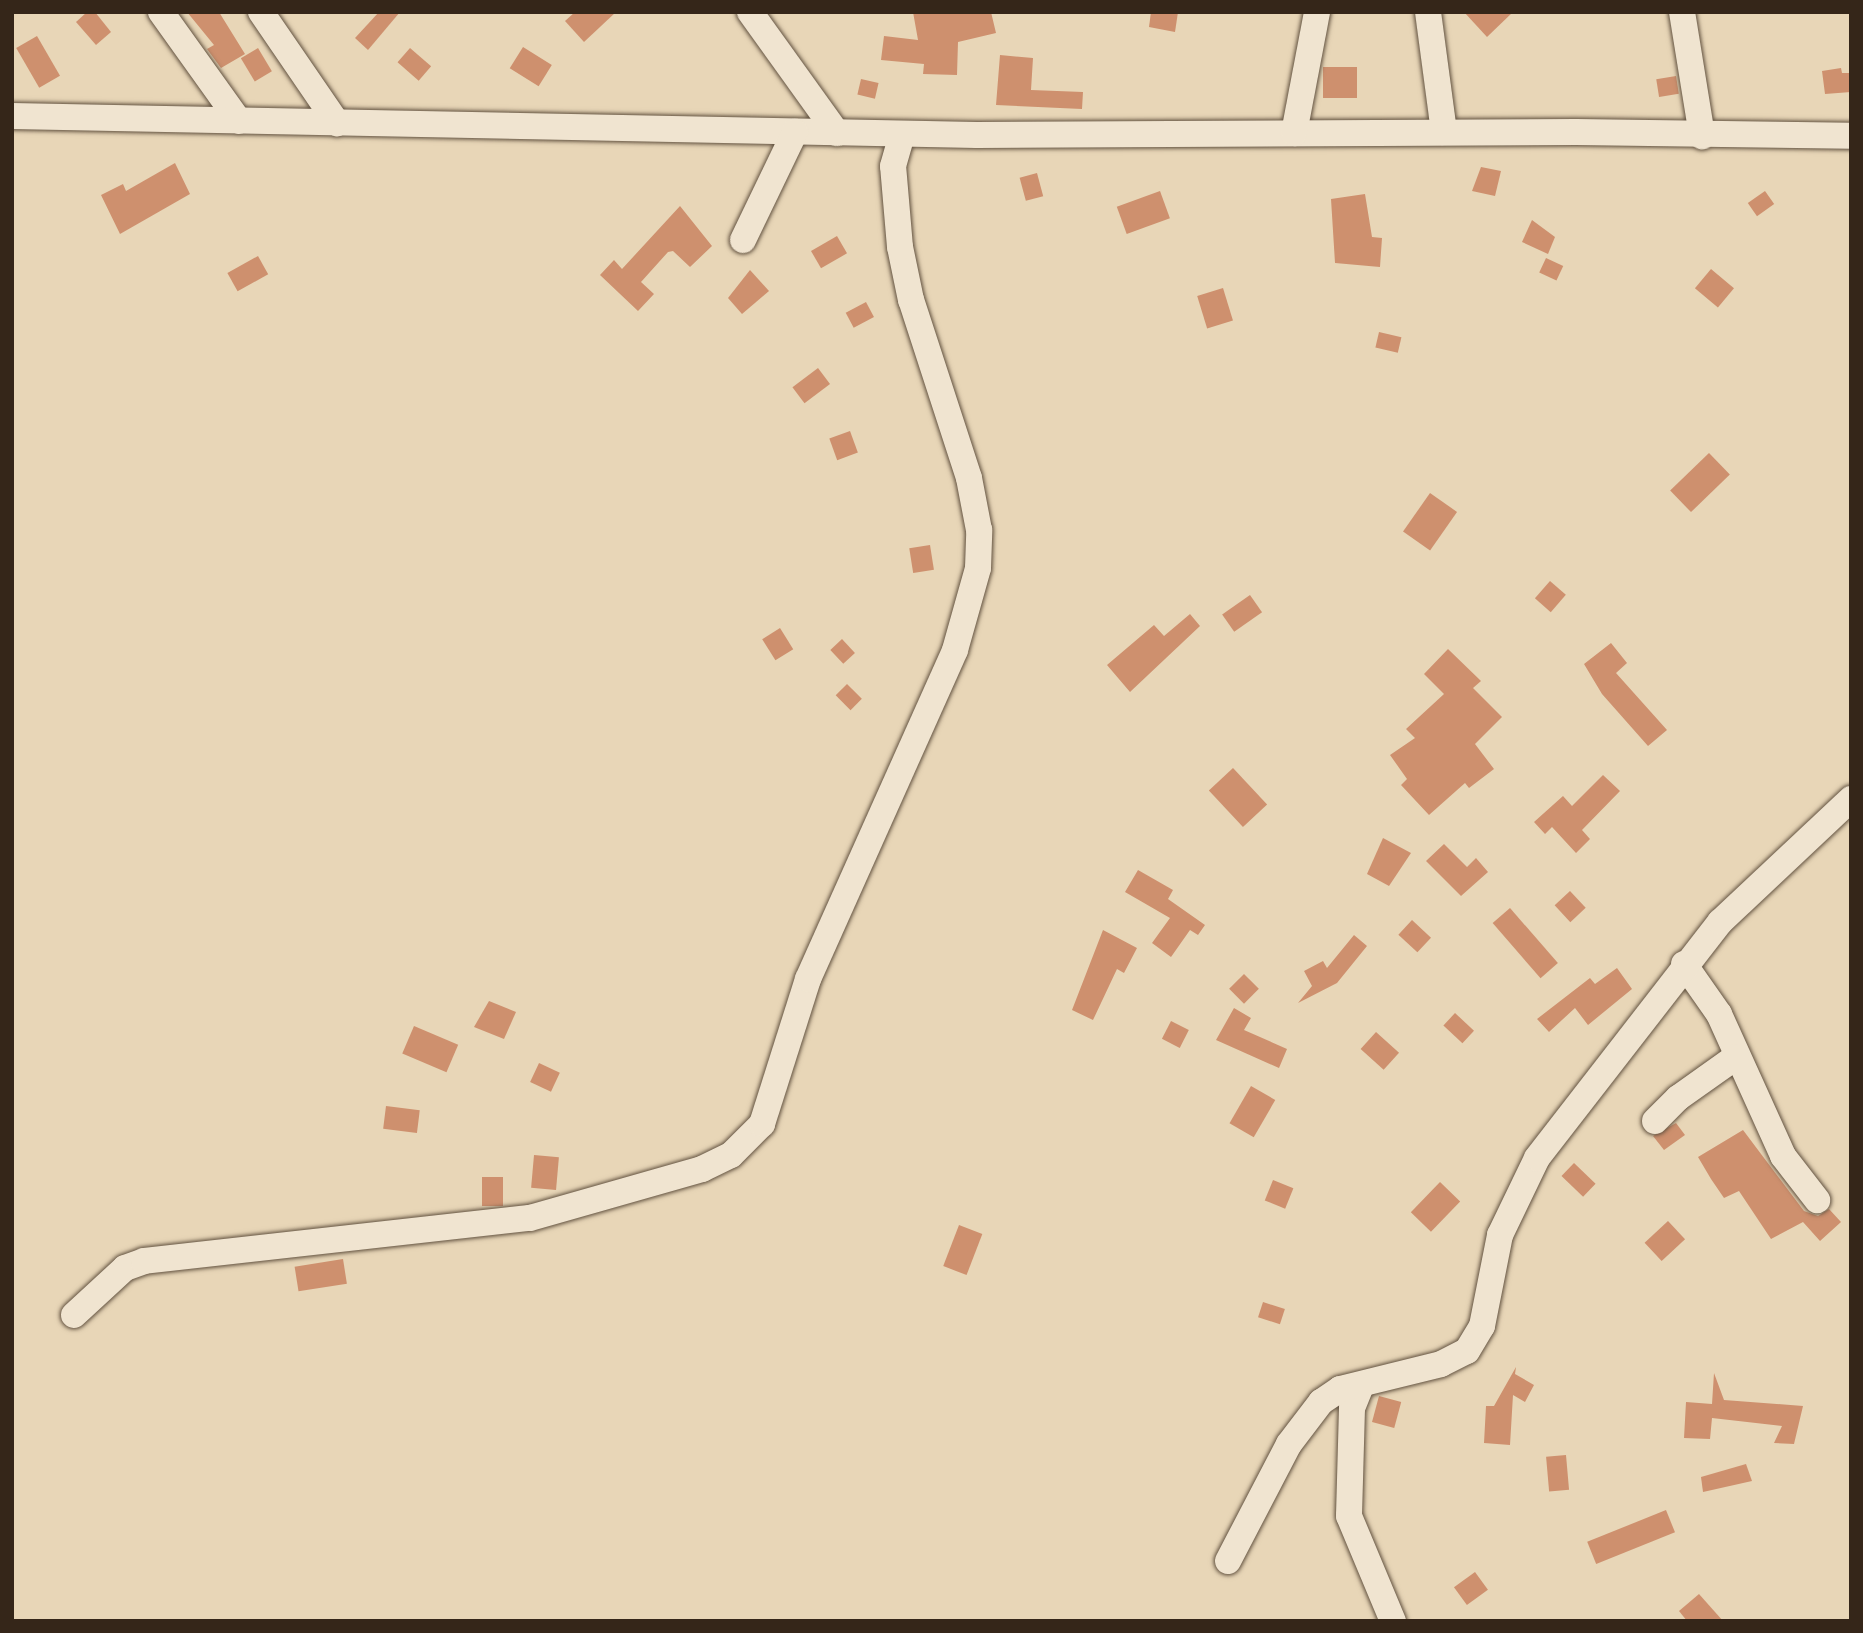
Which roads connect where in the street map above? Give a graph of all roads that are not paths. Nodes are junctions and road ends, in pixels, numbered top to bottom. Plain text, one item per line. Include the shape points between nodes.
1 (161, 12) edge
2 (261, 12) edge
3 (750, 12) edge
4 (1317, 12) edge
5 (1428, 12) edge
6 (1682, 12) edge
7 (12, 116) edge
8 (239, 121) junction
9 (337, 123) junction
10 (794, 132) junction
11 (1444, 132) junction
12 (837, 133) junction
13 (1294, 133) junction
14 (902, 134) junction
15 (1702, 136) junction
16 (1851, 136) edge
17 (743, 240) dead end
18 (1851, 799) edge
19 (1684, 964) junction
20 (1736, 1057) junction
21 (1655, 1121) dead end
22 (1817, 1200) dead end
23 (74, 1315) dead end
24 (1361, 1386) junction
25 (1228, 1561) dead end
26 (1393, 1621) edge

1 - 8 street
2 - 9 street
3 - 12 street
4 - 13 street
5 - 11 street
6 - 15 street
7 - 8 street
8 - 9 street
9 - 10 street
10 - 12 street
10 - 17 street
11 - 13 street
11 - 15 street
12 - 14 street
13 - 14 street
14 - 23 street via 893,166 900,247 911,300 970,478 979,530 978,568 955,650 808,979 762,1124 731,1155 702,1168 530,1218 144,1261 125,1268
15 - 16 street
18 - 19 street via 1720,922
19 - 20 street via 1719,1014
19 - 24 street via 1537,1158 1500,1236 1482,1326 1467,1352 1456,1360 1396,1372
20 - 21 street via 1678,1098
20 - 22 street via 1783,1156
24 - 25 street via 1340,1389 1304,1420
24 - 26 street via 1352,1408 1349,1516

